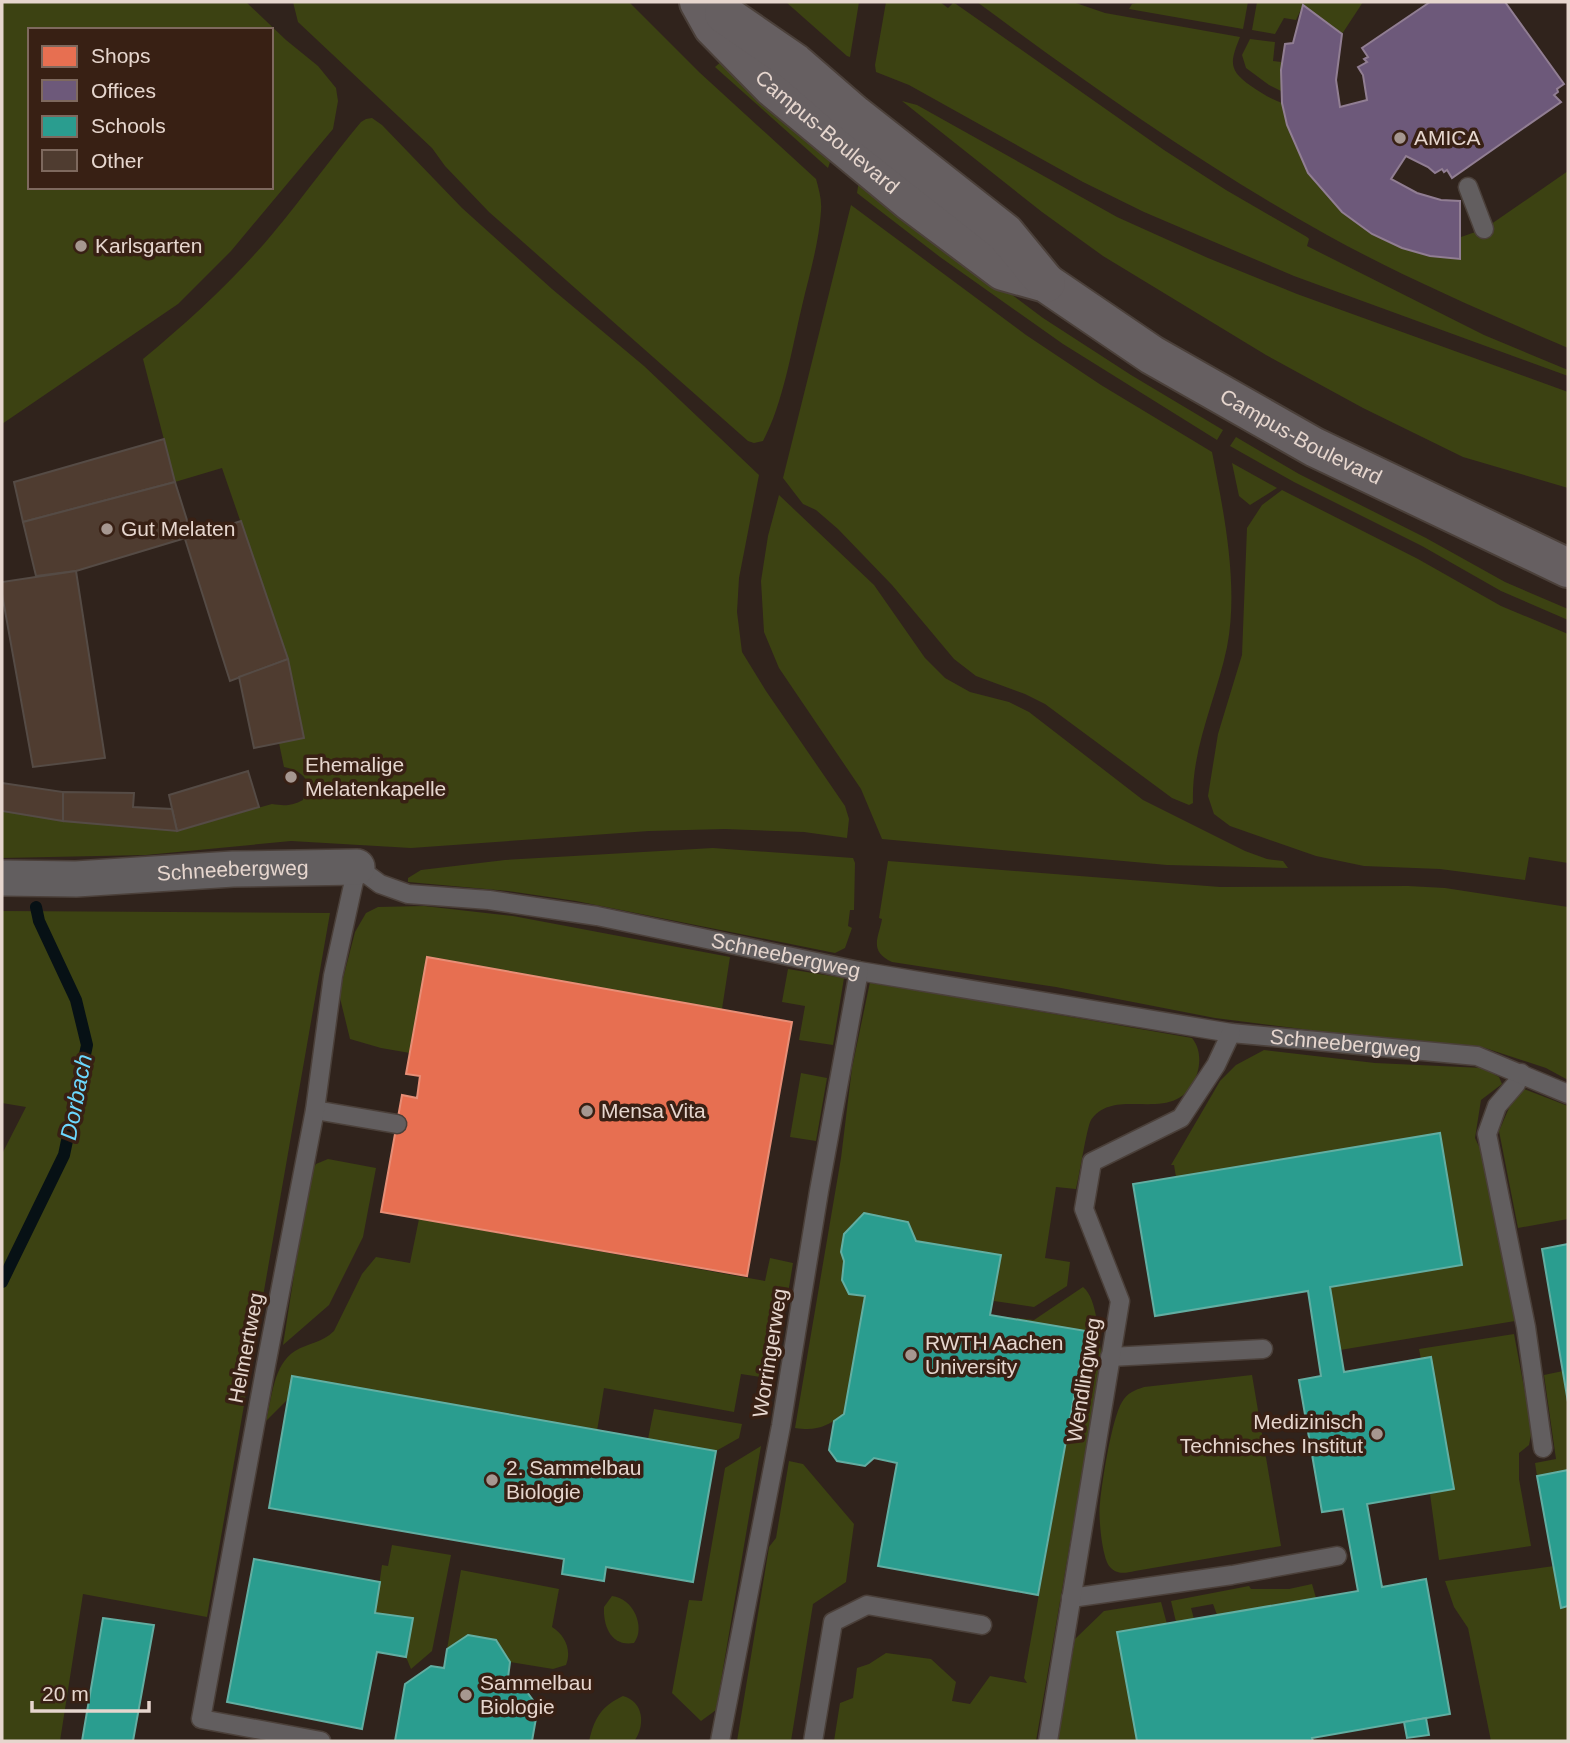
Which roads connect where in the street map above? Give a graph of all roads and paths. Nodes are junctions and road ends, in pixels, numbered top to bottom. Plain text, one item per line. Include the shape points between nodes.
1 (699, 2) edge
2 (707, 2) edge
3 (1468, 187) dead end
4 (1484, 229) dead end
5 (1046, 283) junction
6 (1568, 568) edge
7 (357, 867) junction
8 (2, 877) edge
9 (859, 971) junction
10 (1231, 1033) junction
11 (1521, 1073) junction
12 (1568, 1094) edge
13 (316, 1110) junction
14 (397, 1124) dead end
15 (1263, 1349) dead end
16 (1110, 1357) junction
17 (1542, 1447) dead end
18 (1337, 1556) dead end
19 (1071, 1598) junction
20 (982, 1625) dead end
21 (321, 1741) edge
22 (720, 1741) edge
23 (813, 1741) edge
24 (1048, 1741) edge

1 - 5 street, Campus-Boulevard via 713,27 772,87 859,161 1003,271
2 - 5 street, Campus-Boulevard via 795,63 1005,233
3 - 4 lane
5 - 6 street, Campus-Boulevard via 1153,355 1303,440
7 - 8 street, Schneebergweg via 76,879
7 - 9 lane, Schneebergweg via 380,884 408,894 597,916
7 - 13 lane, Helmertweg via 333,976
9 - 10 lane, Schneebergweg
9 - 22 lane, Worringerweg via 781,1426
10 - 11 lane, Schneebergweg via 1477,1056
10 - 16 lane, Wendlingweg via 1181,1118 1092,1162 1084,1209 1120,1301
11 - 12 lane, Schneebergweg
11 - 17 lane via 1497,1106 1487,1135 1526,1327
13 - 14 lane
13 - 21 lane, Helmertweg via 201,1719
15 - 16 lane
16 - 19 lane, Wendlingweg
18 - 19 lane
19 - 24 lane, Wendlingweg
20 - 23 lane via 867,1605 833,1622

